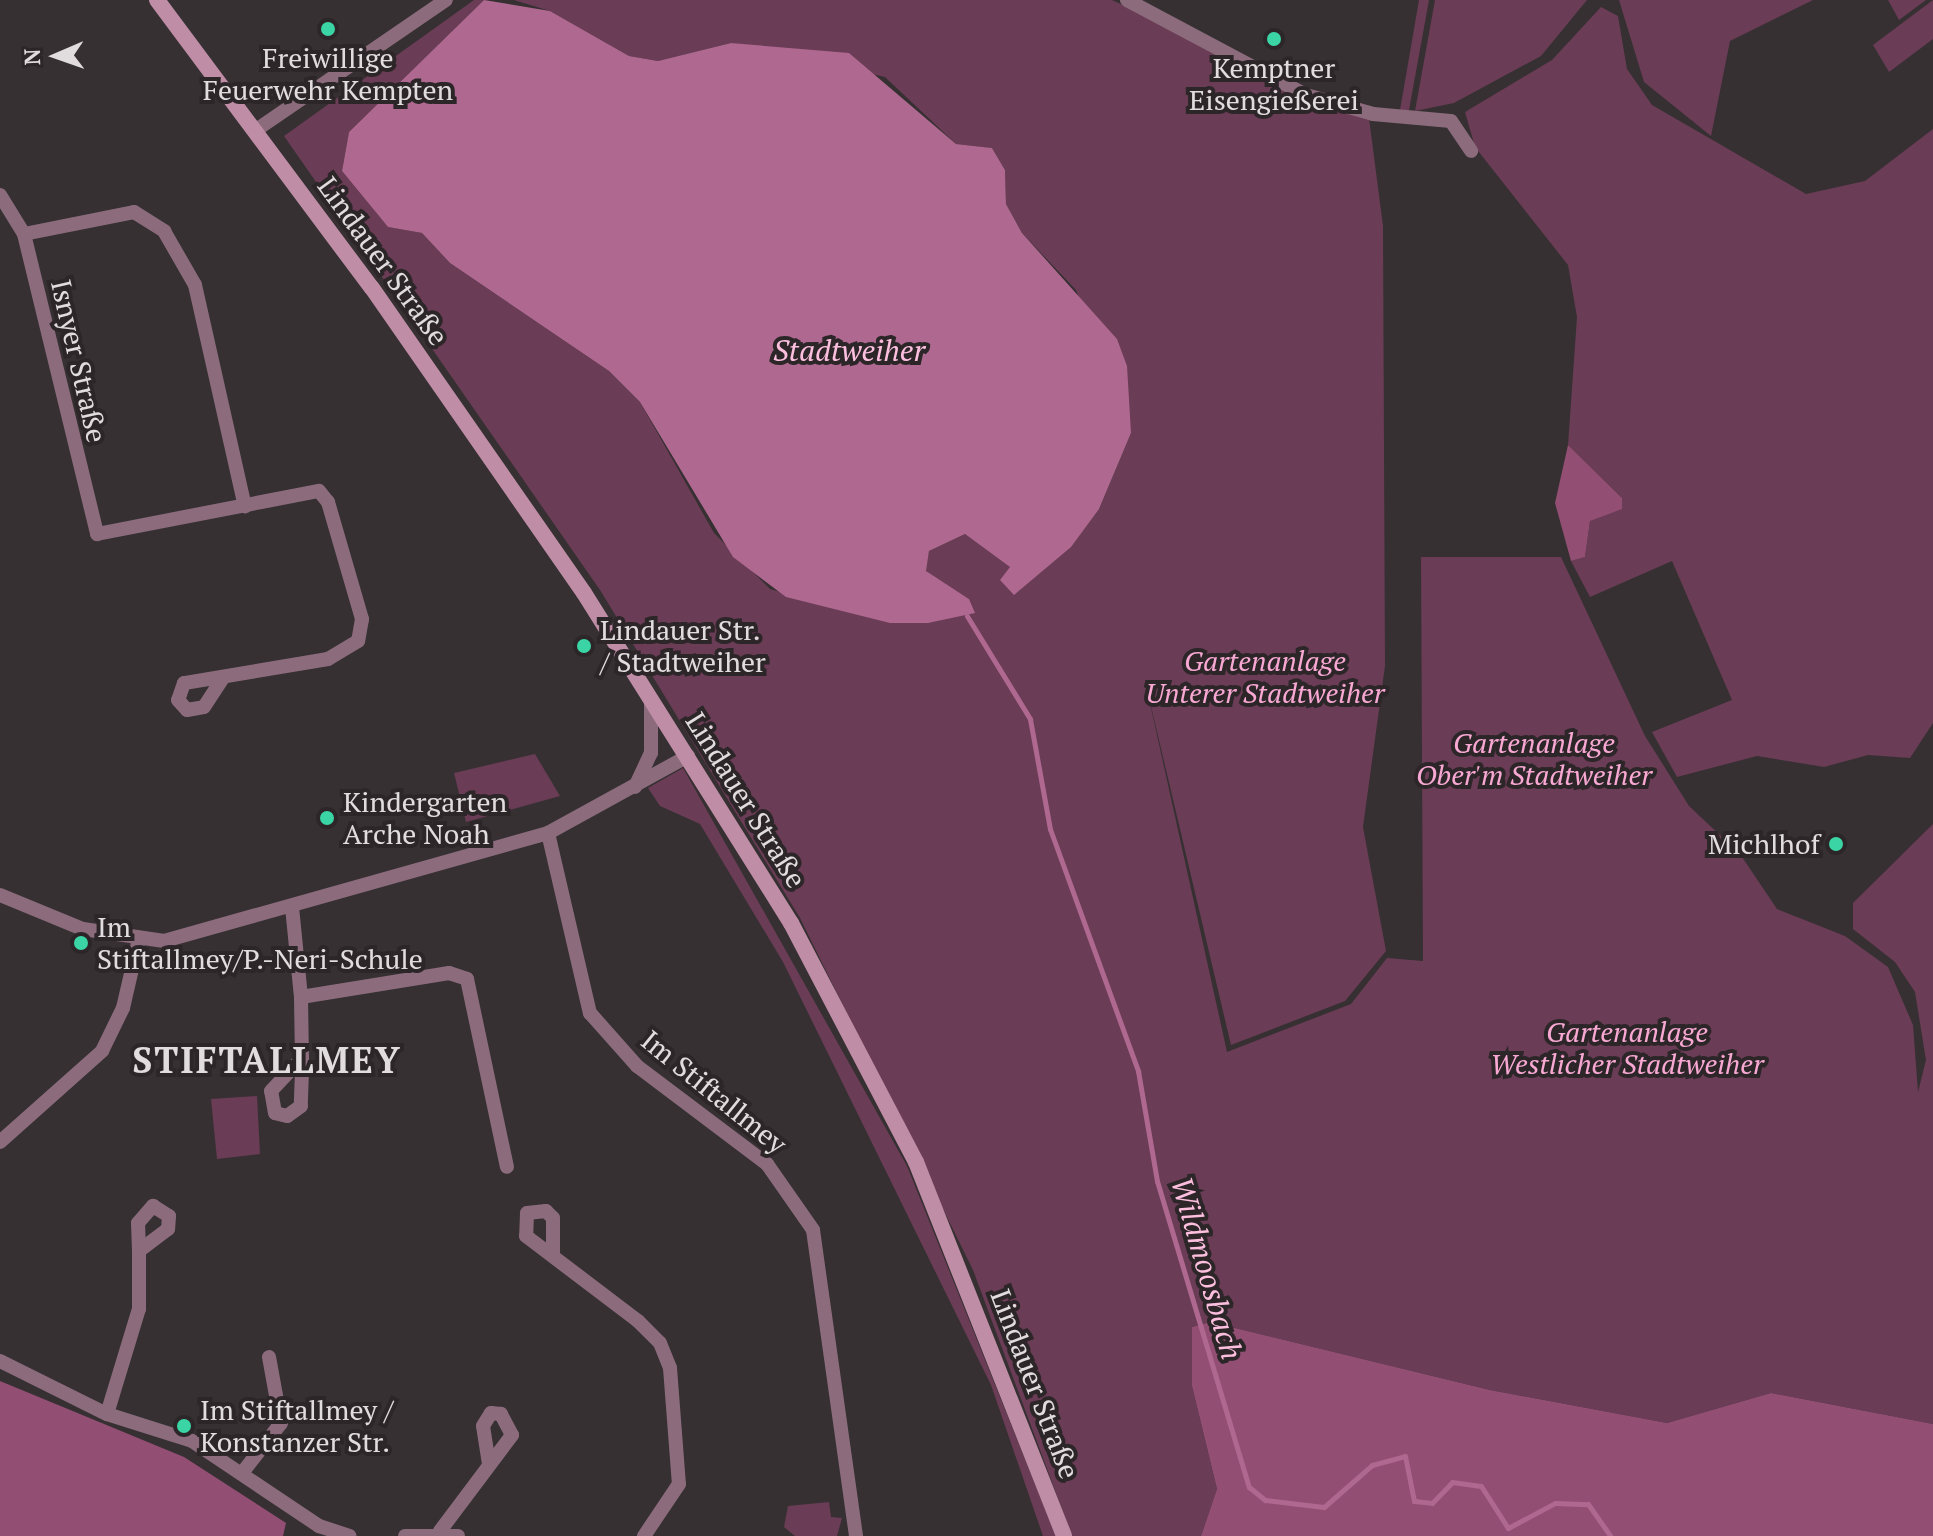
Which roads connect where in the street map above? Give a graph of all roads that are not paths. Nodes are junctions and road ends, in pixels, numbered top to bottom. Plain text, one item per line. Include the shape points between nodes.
1 (157, 0) edge
2 (446, 0) edge
3 (1127, 0) edge
4 (256, 130) junction
5 (1471, 151) dead end
6 (0, 195) edge
7 (24, 234) junction
8 (245, 506) junction
9 (222, 679) dead end
10 (650, 695) junction
11 (688, 756) junction
12 (634, 787) junction
13 (548, 833) junction
14 (0, 895) edge
15 (292, 907) junction
16 (138, 943) junction
17 (301, 997) junction
18 (302, 1058) dead end
19 (0, 1142) edge
20 (507, 1167) dead end
21 (139, 1251) dead end
22 (553, 1254) dead end
23 (269, 1357) dead end
24 (0, 1361) edge
25 (107, 1414) junction
26 (489, 1463) dead end
27 (242, 1473) junction
28 (440, 1531) junction
29 (857, 1535) edge
30 (349, 1536) edge
31 (405, 1536) edge
32 (458, 1536) edge
33 (644, 1536) edge
34 (1064, 1536) edge

1 - 4 main road, Lindauer Straße
2 - 4 street
3 - 5 street via 1306,95 1373,114 1451,121
4 - 10 main road, Lindauer Straße
6 - 7 street, Isnyer Straße
7 - 8 street via 134,212 164,231 195,285
7 - 8 street, Isnyer Straße via 90,525 104,537
8 - 9 street via 319,491 362,619 358,641 339,656
10 - 11 main road, Lindauer Straße
10 - 12 street via 651,753
11 - 12 street
11 - 34 main road, Lindauer Straße via 791,923 916,1162
12 - 13 street
13 - 15 street
13 - 29 street, Im Stiftallmey via 590,1013 637,1066 767,1164 813,1230
14 - 16 street
15 - 16 street
15 - 17 street
16 - 19 street via 123,1008 102,1051
17 - 18 street
17 - 20 street via 449,973 467,979
21 - 25 street via 139,1309
22 - 33 street via 638,1321 660,1343 670,1368 679,1484
23 - 27 street via 281,1423
24 - 25 street
25 - 27 street via 192,1441
26 - 28 street
27 - 30 street via 319,1526
28 - 31 street
28 - 32 street

